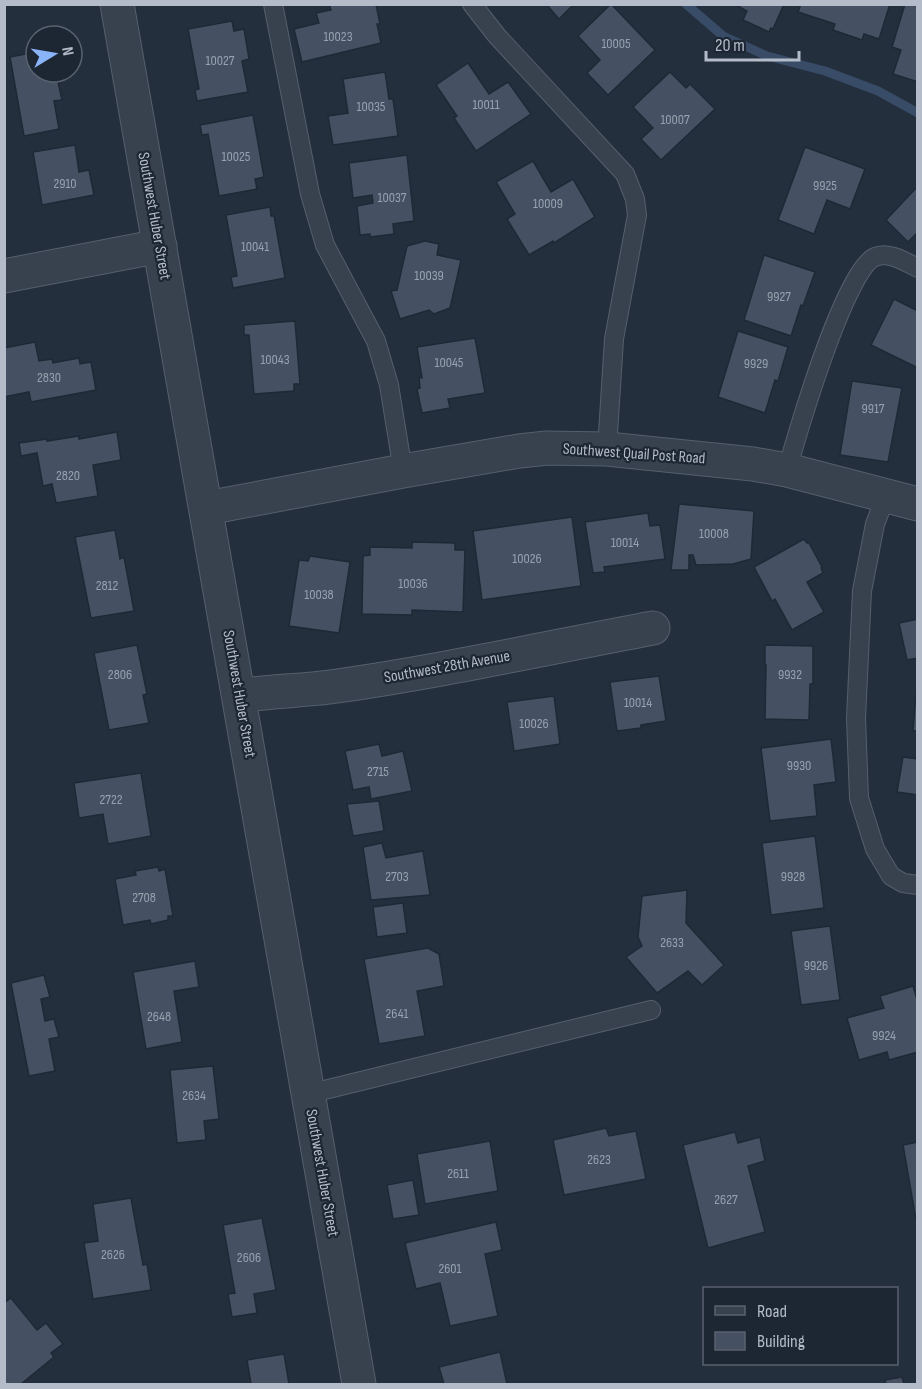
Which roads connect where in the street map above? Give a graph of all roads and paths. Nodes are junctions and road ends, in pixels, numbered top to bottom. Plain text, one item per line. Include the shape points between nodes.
1 (117, 4) edge
2 (273, 4) edge
3 (472, 4) edge
4 (160, 246) junction
5 (918, 268) edge
6 (4, 276) edge
7 (607, 449) junction
8 (787, 470) junction
9 (403, 471) junction
10 (886, 496) junction
11 (918, 504) edge
12 (207, 508) junction
13 (653, 628) dead end
14 (239, 696) junction
15 (918, 885) edge
16 (651, 1010) dead end
17 (308, 1094) junction
18 (359, 1384) edge

1 - 4 street, Southwest Huber Street
2 - 9 lane via 310,194 325,245 376,341 389,385
3 - 7 lane via 625,174 635,199 637,215 614,339
4 - 6 street
4 - 12 street, Southwest Huber Street
5 - 8 lane via 892,256 875,256 862,267 836,322
7 - 8 street, Southwest Quail Post Road
7 - 9 street, Southwest Quail Post Road via 546,448
8 - 10 street, Southwest Quail Post Road
9 - 12 street, Southwest Quail Post Road
10 - 11 street, Southwest Quail Post Road
10 - 15 lane via 875,524 862,591 856,718 859,798 875,849 891,876
12 - 14 street, Southwest Huber Street
13 - 14 street, Southwest 28th Avenue via 339,686
14 - 17 street, Southwest Huber Street
16 - 17 lane
17 - 18 street, Southwest Huber Street

